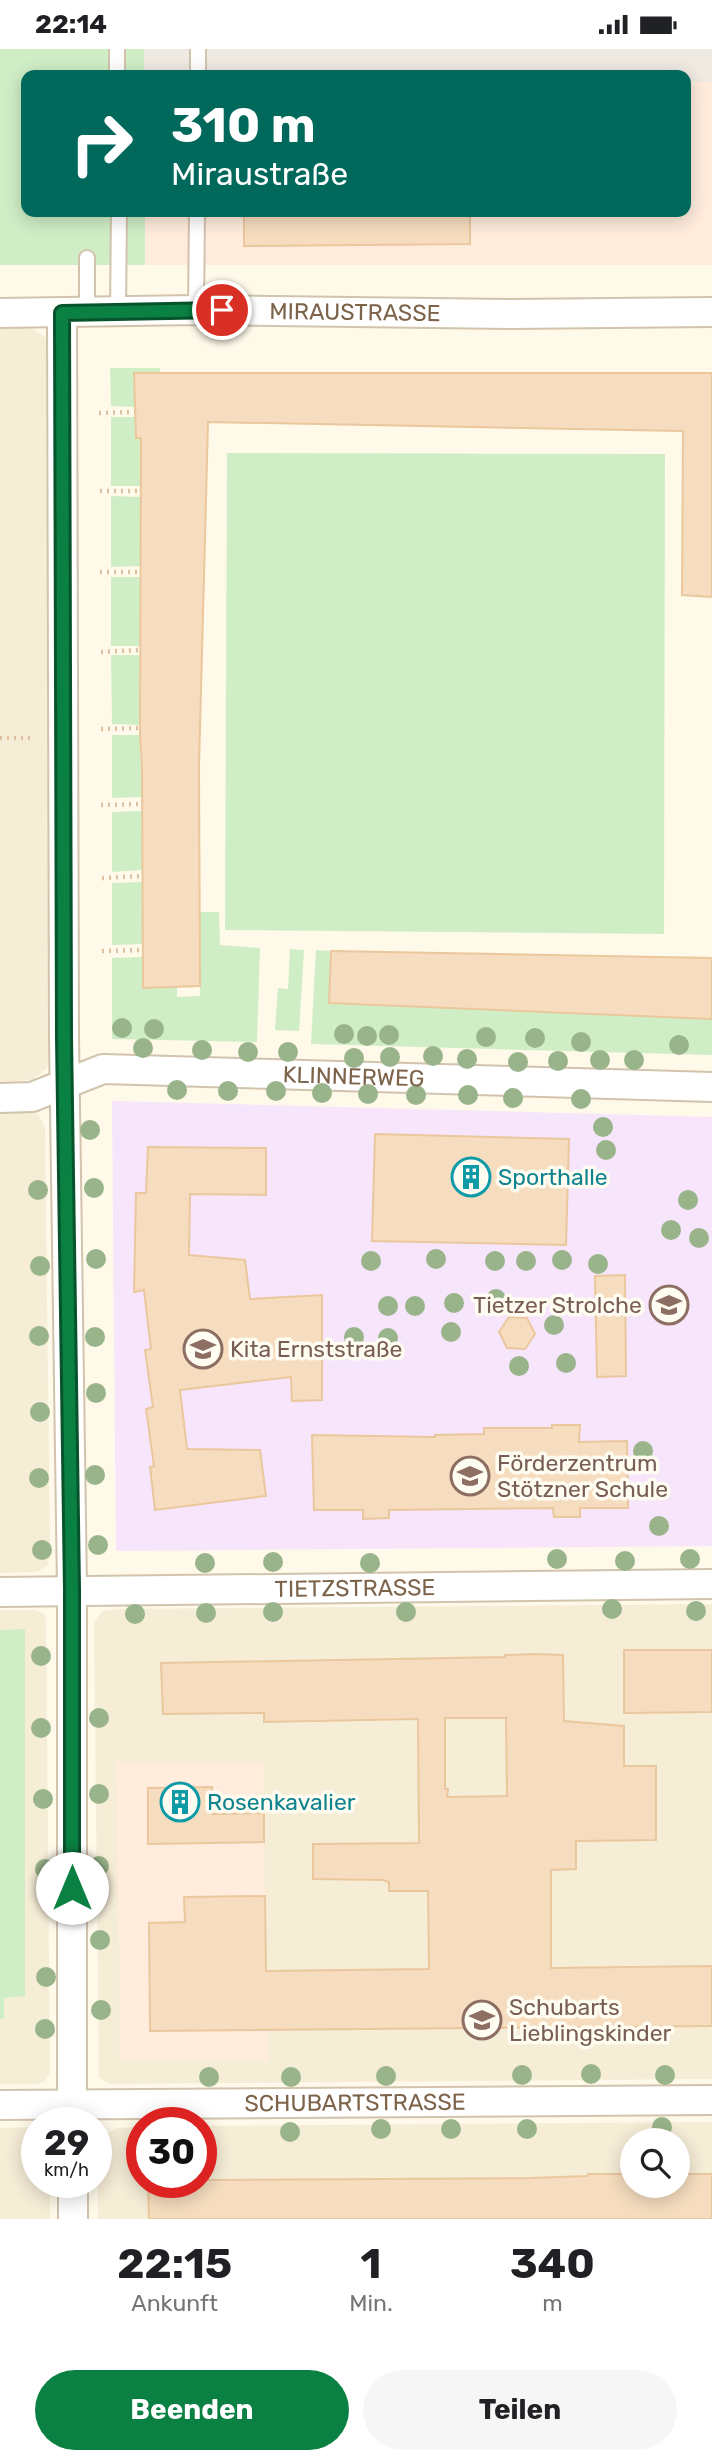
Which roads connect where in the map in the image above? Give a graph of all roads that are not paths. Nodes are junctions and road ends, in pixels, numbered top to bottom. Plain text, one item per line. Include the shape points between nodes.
1 (117, 49) edge
2 (198, 49) edge
3 (117, 70) edge
4 (198, 70) edge
5 (119, 217) edge
6 (197, 217) edge
7 (88, 258) dead end
8 (196, 310) junction
9 (118, 311) junction
10 (74, 312) junction
11 (712, 312) edge
12 (0, 313) edge
13 (66, 1083) junction
14 (712, 1087) edge
15 (0, 1098) edge
16 (712, 1584) edge
17 (72, 1590) junction
18 (0, 1592) edge
19 (712, 2100) edge
20 (0, 2105) edge
21 (21, 2107) edge
22 (72, 2107) edge
23 (112, 2112) edge
24 (73, 2198) edge
25 (73, 2219) edge

1 - 3 lane
2 - 4 lane
5 - 9 lane
6 - 8 lane
7 - 10 lane
8 - 9 street, MIRAUSTRASSE
8 - 11 street, MIRAUSTRASSE
9 - 10 street, MIRAUSTRASSE
10 - 12 street, MIRAUSTRASSE
10 - 13 street
13 - 14 street, KLINNERWEG via 103,1069
13 - 15 street, KLINNERWEG via 32,1097
13 - 17 street
16 - 17 street, TIETZSTRASSE
17 - 18 street, TIETZSTRASSE
17 - 22 street
19 - 23 street, SCHUBARTSTRASSE
20 - 21 street, SCHUBARTSTRASSE
24 - 25 street

